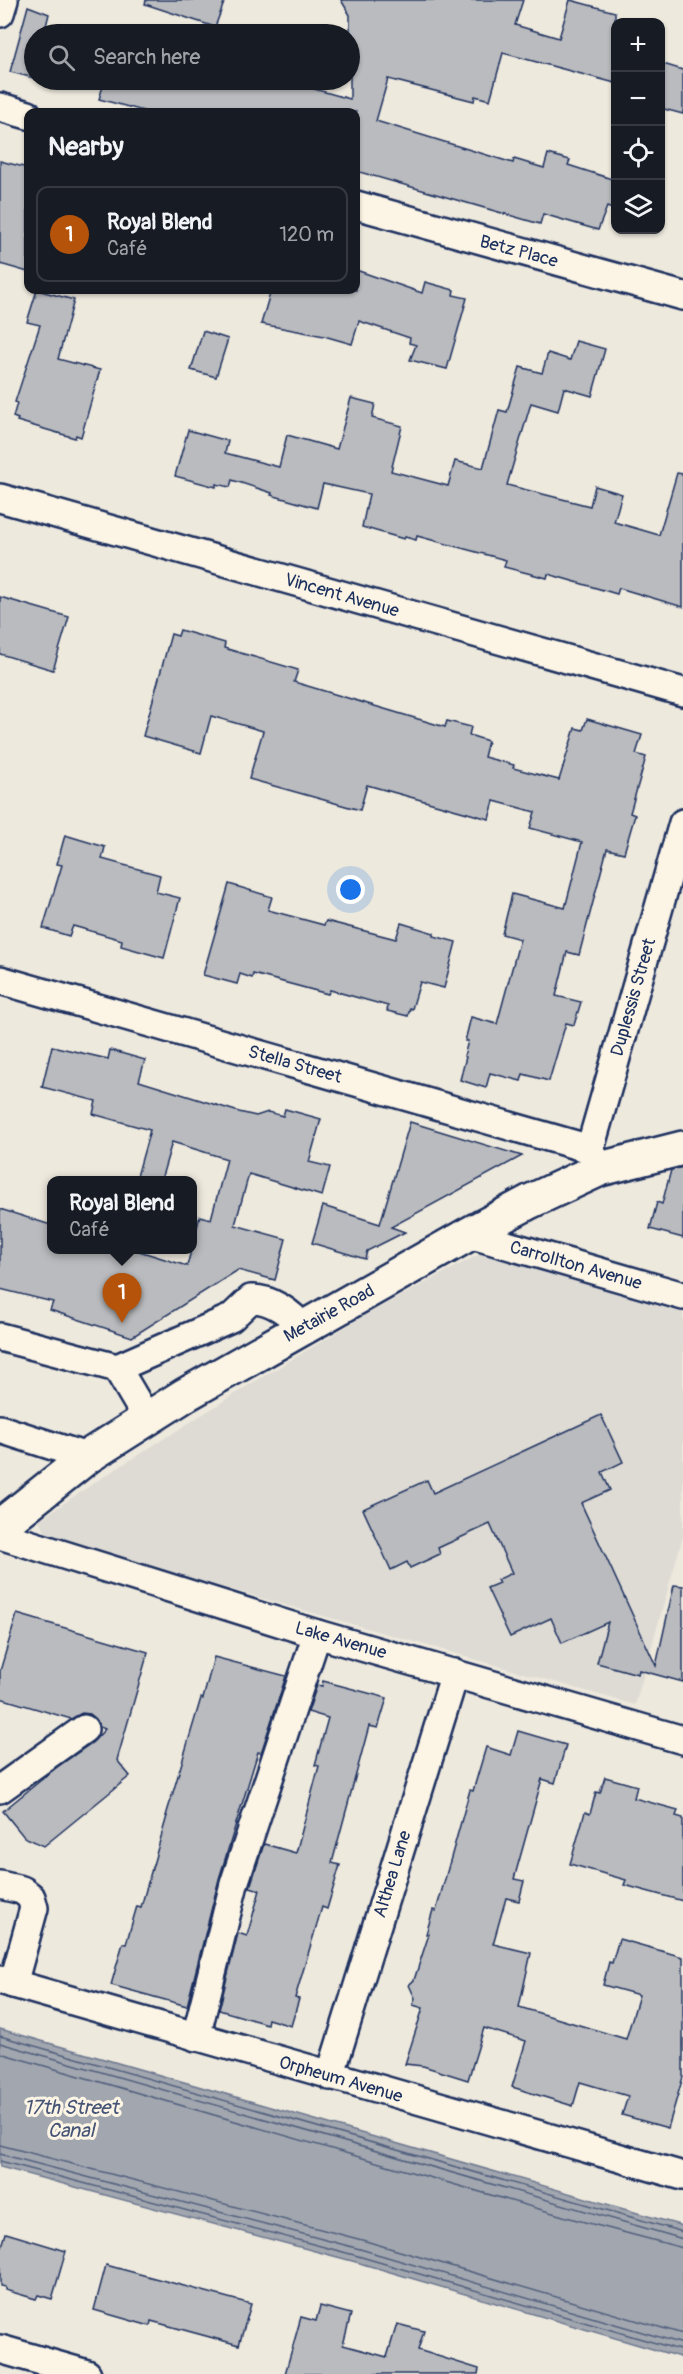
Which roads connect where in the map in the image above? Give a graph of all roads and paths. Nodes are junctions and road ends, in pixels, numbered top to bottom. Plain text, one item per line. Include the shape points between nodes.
1 (4, 0) edge
2 (0, 13) edge
3 (0, 107) edge
4 (24, 114) edge
5 (360, 206) edge
6 (683, 296) edge
7 (0, 498) edge
8 (683, 692) edge
9 (683, 823) edge
10 (0, 980) edge
11 (683, 1148) edge
12 (595, 1159) junction
13 (469, 1234) junction
14 (683, 1296) edge
15 (303, 1328) junction
16 (0, 1337) edge
17 (117, 1368) junction
18 (147, 1419) junction
19 (1, 1430) edge
20 (87, 1457) junction
21 (0, 1526) edge
22 (0, 1535) edge
23 (317, 1634) junction
24 (455, 1673) junction
25 (84, 1729) dead end
26 (683, 1740) edge
27 (0, 1789) edge
28 (0, 1885) edge
29 (11, 1947) edge
30 (7, 1982) edge
31 (196, 2037) junction
32 (330, 2076) junction
33 (683, 2176) edge
34 (0, 2349) edge
35 (87, 2374) edge

1 - 2 street
3 - 4 street
5 - 6 street, Betz Place
7 - 8 street, Vincent Avenue
9 - 12 street, Duplessis Street
10 - 12 street, Stella Street
11 - 12 main road, Metairie Road
12 - 13 main road, Metairie Road via 530,1202
13 - 14 street, Carrollton Avenue
13 - 15 main road, Metairie Road
15 - 17 street via 293,1316 263,1300 251,1299 231,1318
15 - 18 main road, Metairie Road
16 - 17 street
17 - 18 street
18 - 20 main road, Metairie Road
19 - 20 street
20 - 21 main road, Metairie Road
22 - 23 street, Lake Avenue
23 - 24 street, Lake Avenue
23 - 31 street via 234,1884
24 - 26 street, Lake Avenue
24 - 32 street, Althea Lane
25 - 27 street
28 - 29 street via 22,1890 31,1897 33,1908
29 - 30 street
30 - 31 street, Orpheum Avenue
31 - 32 street, Orpheum Avenue
32 - 33 street, Orpheum Avenue
34 - 35 street

